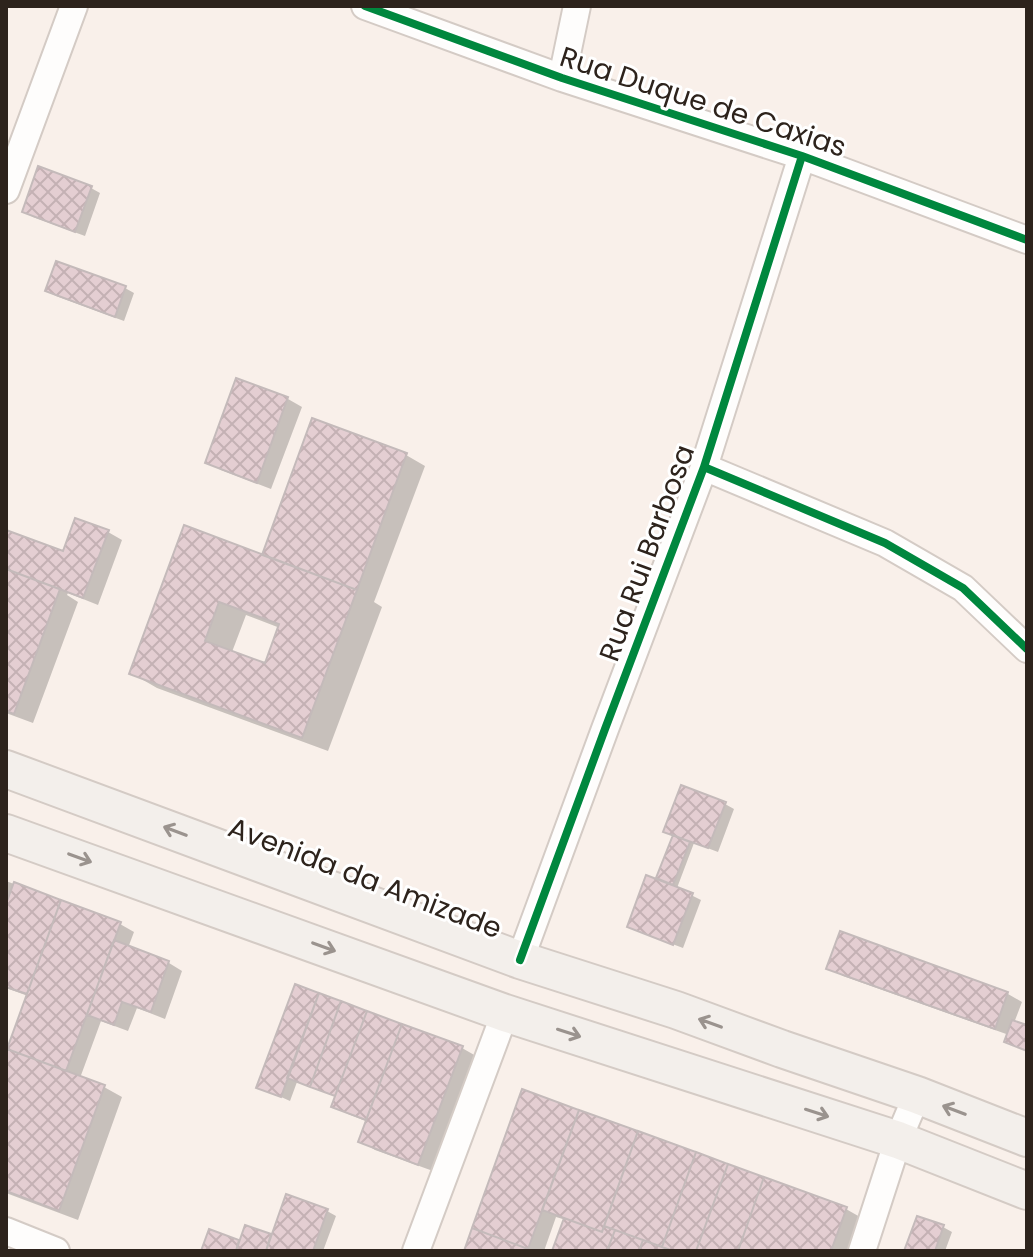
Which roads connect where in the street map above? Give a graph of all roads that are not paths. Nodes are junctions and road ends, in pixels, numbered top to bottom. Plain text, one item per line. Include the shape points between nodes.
1 (74, 6) edge
2 (365, 6) edge
3 (577, 6) edge
4 (562, 78) junction
5 (802, 156) junction
6 (6, 190) edge
7 (1027, 240) edge
8 (704, 467) junction
9 (1027, 649) edge
10 (6, 769) edge
11 (58, 787) junction
12 (22, 838) edge
13 (520, 960) junction
14 (505, 1013) junction
15 (917, 1095) junction
16 (1027, 1138) edge
17 (898, 1140) junction
18 (1027, 1191) edge
19 (6, 1231) edge
20 (56, 1251) edge
21 (416, 1251) edge
22 (862, 1251) edge

1 - 6 street
2 - 4 street, Rua Duque de Caxias
3 - 4 street
4 - 5 street, Rua Duque de Caxias
5 - 7 street, Rua Duque de Caxias
5 - 8 street, Rua Rui Barbosa
8 - 9 street via 885,543 963,588
8 - 13 street, Rua Rui Barbosa
10 - 11 main road, Avenida da Amizade
11 - 12 main road
13 -> 11 main road, Avenida da Amizade
12 -> 14 main road
15 -> 13 main road, Avenida da Amizade
14 -> 17 main road
14 - 21 street
16 -> 15 main road, Avenida da Amizade
15 - 17 street
17 - 18 main road
17 - 22 street
19 - 20 street

